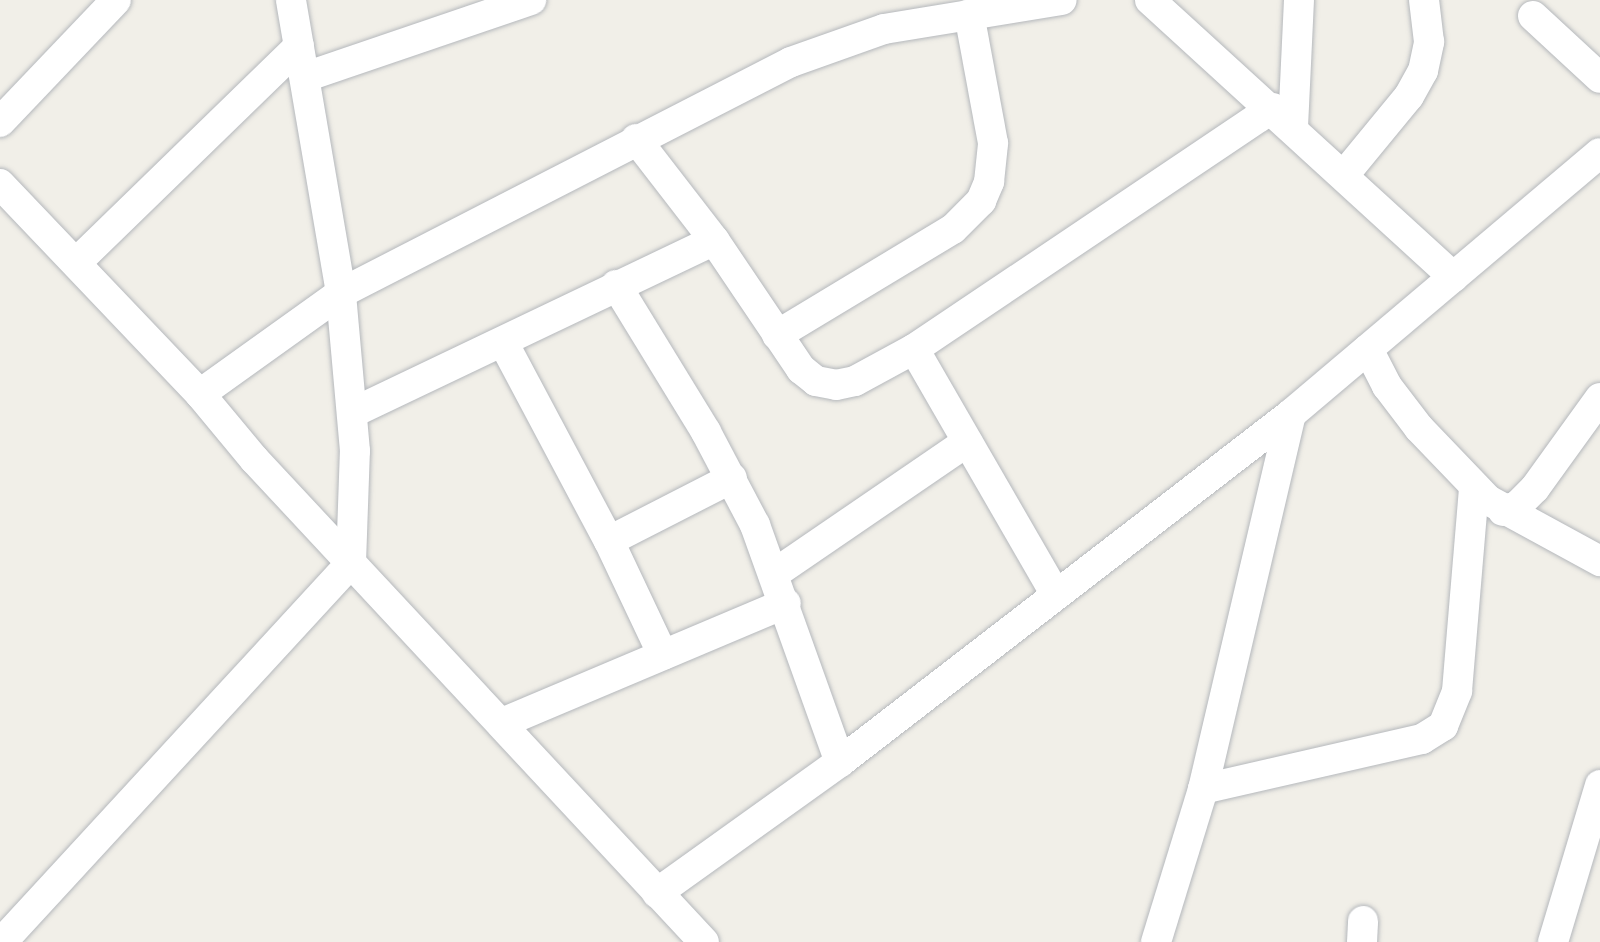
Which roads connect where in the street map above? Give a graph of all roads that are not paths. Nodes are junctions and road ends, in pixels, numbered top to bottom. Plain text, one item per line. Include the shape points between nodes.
1 (117, 0) edge
2 (291, 0) edge
3 (531, 0) edge
4 (1062, 0) edge
5 (1150, 0) edge
6 (1300, 0) edge
7 (1424, 0) edge
8 (969, 14) junction
9 (1533, 16) dead end
10 (299, 46) junction
11 (305, 77) junction
12 (1600, 78) edge
13 (1282, 118) junction
14 (0, 122) edge
15 (636, 139) junction
16 (1600, 153) edge
17 (1344, 175) junction
18 (0, 184) edge
19 (714, 240) junction
20 (76, 263) junction
21 (1454, 277) junction
22 (616, 285) junction
23 (341, 293) junction
24 (777, 335) junction
25 (503, 342) junction
26 (914, 349) junction
27 (1368, 349) junction
28 (200, 394) junction
29 (1600, 399) edge
30 (352, 413) junction
31 (1291, 414) junction
32 (967, 442) junction
33 (732, 478) junction
34 (1474, 487) junction
35 (1503, 512) junction
36 (609, 541) junction
37 (1600, 561) edge
38 (351, 563) junction
39 (774, 574) junction
40 (1056, 595) junction
41 (786, 603) junction
42 (663, 655) junction
43 (502, 723) junction
44 (840, 762) junction
45 (1600, 785) edge
46 (1203, 789) junction
47 (657, 893) junction
48 (2, 942) edge
49 (704, 942) edge
50 (1156, 942) edge
51 (1553, 942) edge

1 - 14 street
2 - 10 street
3 - 11 street
4 - 8 street
5 - 13 street
6 - 13 street
7 - 17 street via 1429,42 1423,71 1409,96
8 - 15 street via 884,29 822,48
8 - 24 street via 993,142 989,182 981,201 953,229
9 - 12 street
10 - 11 street
10 - 20 street
11 - 23 street
13 - 17 street
13 - 26 street
15 - 19 street
15 - 23 street
16 - 21 street
17 - 21 street
18 - 20 street
19 - 22 street
19 - 24 street
20 - 28 street
21 - 27 street
22 - 25 street
22 - 33 street
23 - 28 street
23 - 30 street
24 - 26 street via 808,376 826,384 855,381
25 - 30 street
25 - 36 street
26 - 32 street
27 - 31 street
27 - 34 street via 1387,386 1419,428
28 - 38 street
29 - 35 street via 1535,488 1517,506
30 - 38 street
31 - 40 street
31 - 46 street
32 - 39 street
32 - 40 street
33 - 36 street
33 - 39 street
34 - 35 street
34 - 46 street via 1457,691 1443,726 1422,740
35 - 37 street
36 - 42 street
38 - 43 street
38 - 48 street
39 - 41 street
40 - 44 street
41 - 42 street
41 - 44 street
42 - 43 street
43 - 47 street
44 - 47 street
45 - 51 street
46 - 50 street
47 - 49 street

